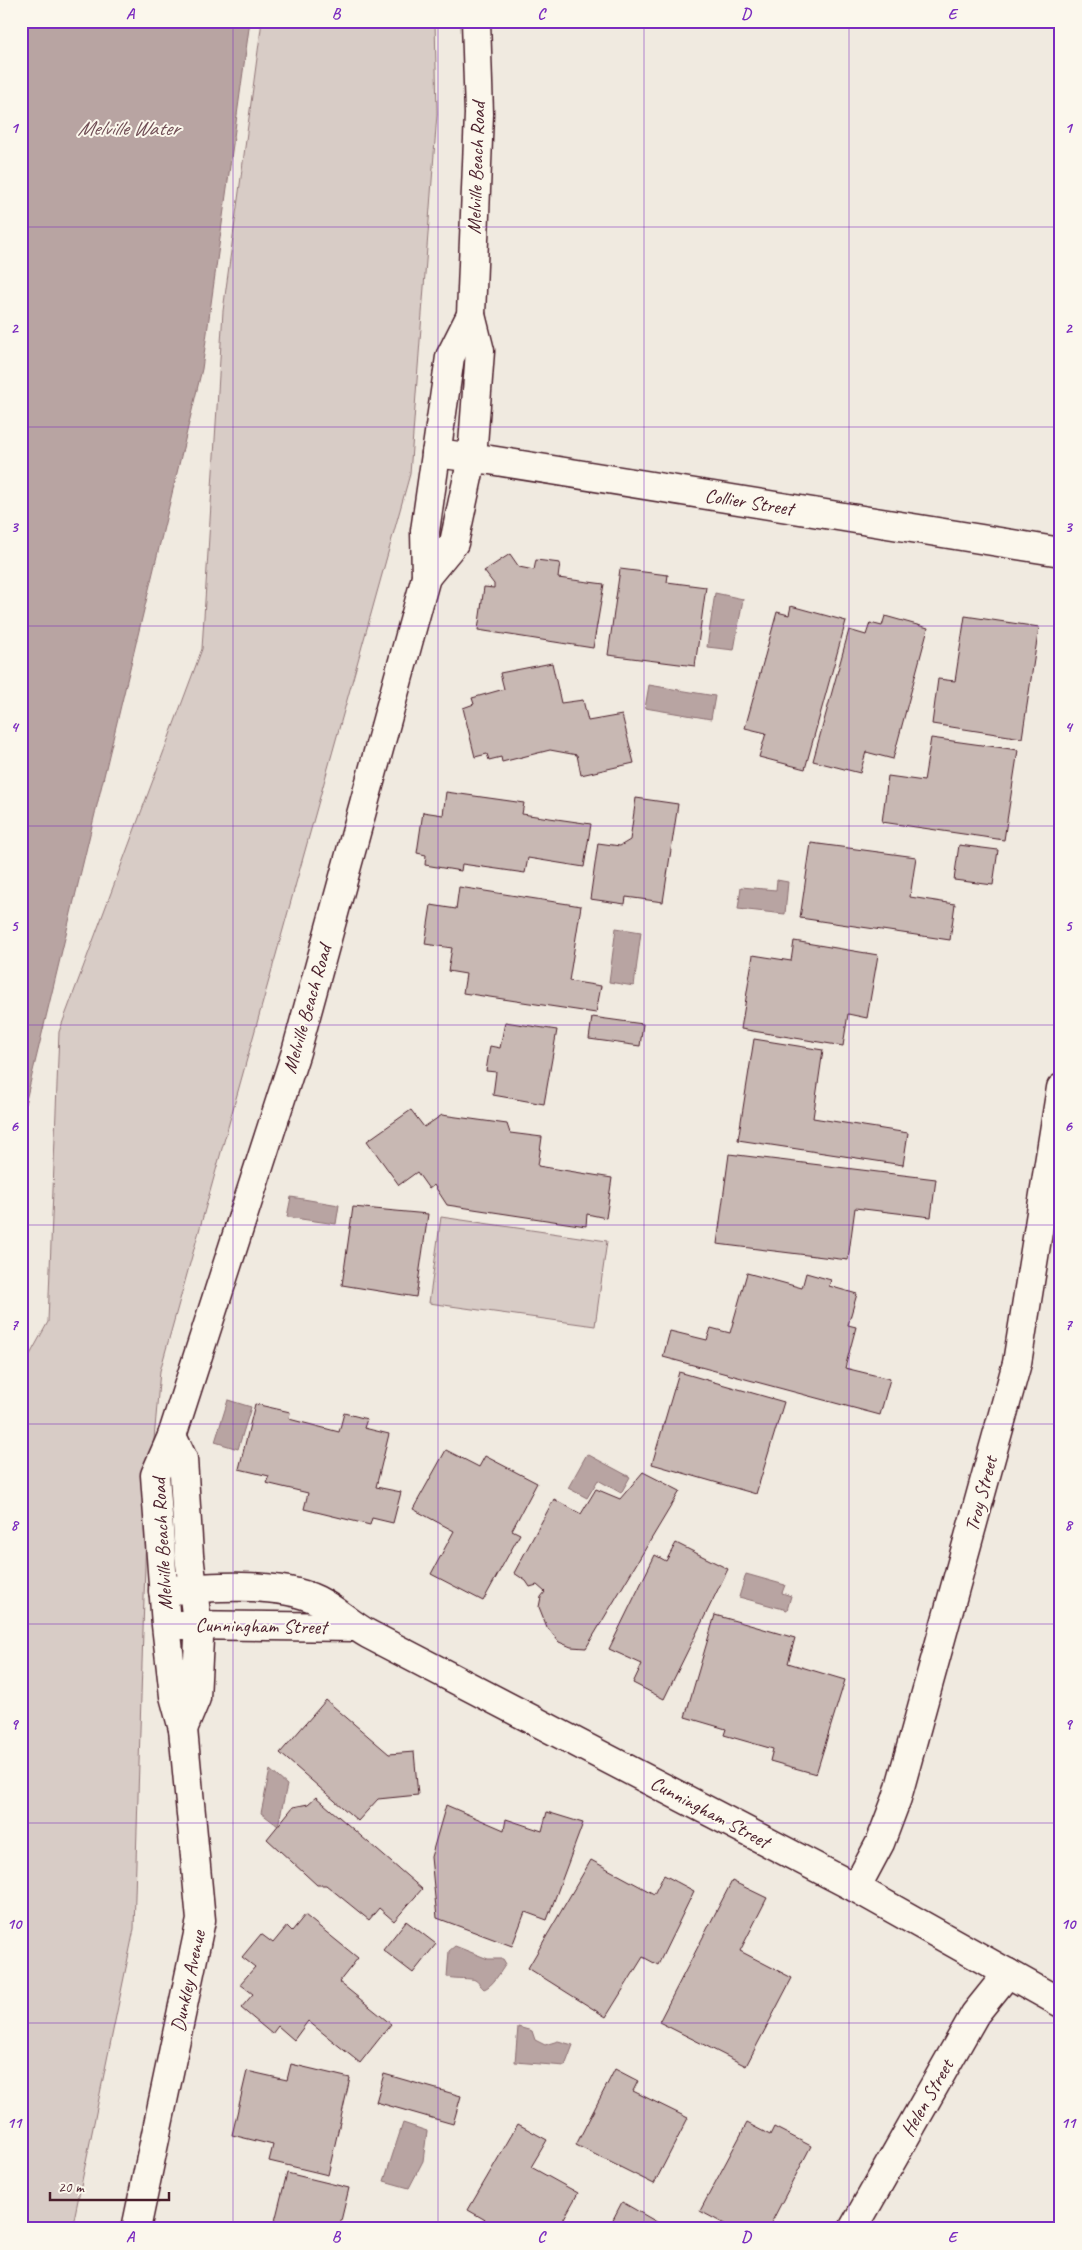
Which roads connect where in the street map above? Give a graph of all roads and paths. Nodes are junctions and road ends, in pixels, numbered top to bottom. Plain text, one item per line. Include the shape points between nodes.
1 (476, 21) edge
2 (471, 315) junction
3 (436, 454) junction
4 (472, 458) junction
5 (1061, 552) edge
6 (426, 577) junction
7 (1061, 1088) edge
8 (172, 1436) junction
9 (193, 1588) junction
10 (163, 1591) junction
11 (198, 1624) junction
12 (166, 1625) junction
13 (355, 1627) junction
14 (182, 1729) junction
15 (856, 1888) junction
16 (1008, 1973) junction
17 (1061, 2003) edge
18 (136, 2229) edge
19 (853, 2229) edge

1 - 2 street, Melville Beach Road via 480,114
2 - 3 street, Melville Beach Road via 450,356
2 - 4 street, Melville Beach Road via 480,351
3 - 4 street, Collier Street
3 - 6 street, Melville Beach Road via 425,531
4 - 5 street, Collier Street
4 - 6 street, Melville Beach Road via 454,543
6 - 8 street, Melville Beach Road via 296,1052
7 - 15 street, Troy Street via 1018,1363 897,1798 880,1843
8 - 9 street, Melville Beach Road via 183,1459
8 - 10 street, Melville Beach Road via 155,1475
9 - 10 street, Cunningham Street
9 - 11 street, Melville Beach Road
9 - 13 street, Cunningham Street via 277,1588 317,1600
10 - 12 street, Melville Beach Road
11 - 12 street, Cunningham Street
11 - 13 street, Cunningham Street
11 - 14 street, Dunkley Avenue via 196,1698
12 - 14 street, Dunkley Avenue via 174,1696
13 - 15 street, Cunningham Street
14 - 18 street, Dunkley Avenue via 201,1920
15 - 16 street, Cunningham Street
16 - 17 street, Cunningham Street
16 - 19 street, Helen Street via 975,2014

